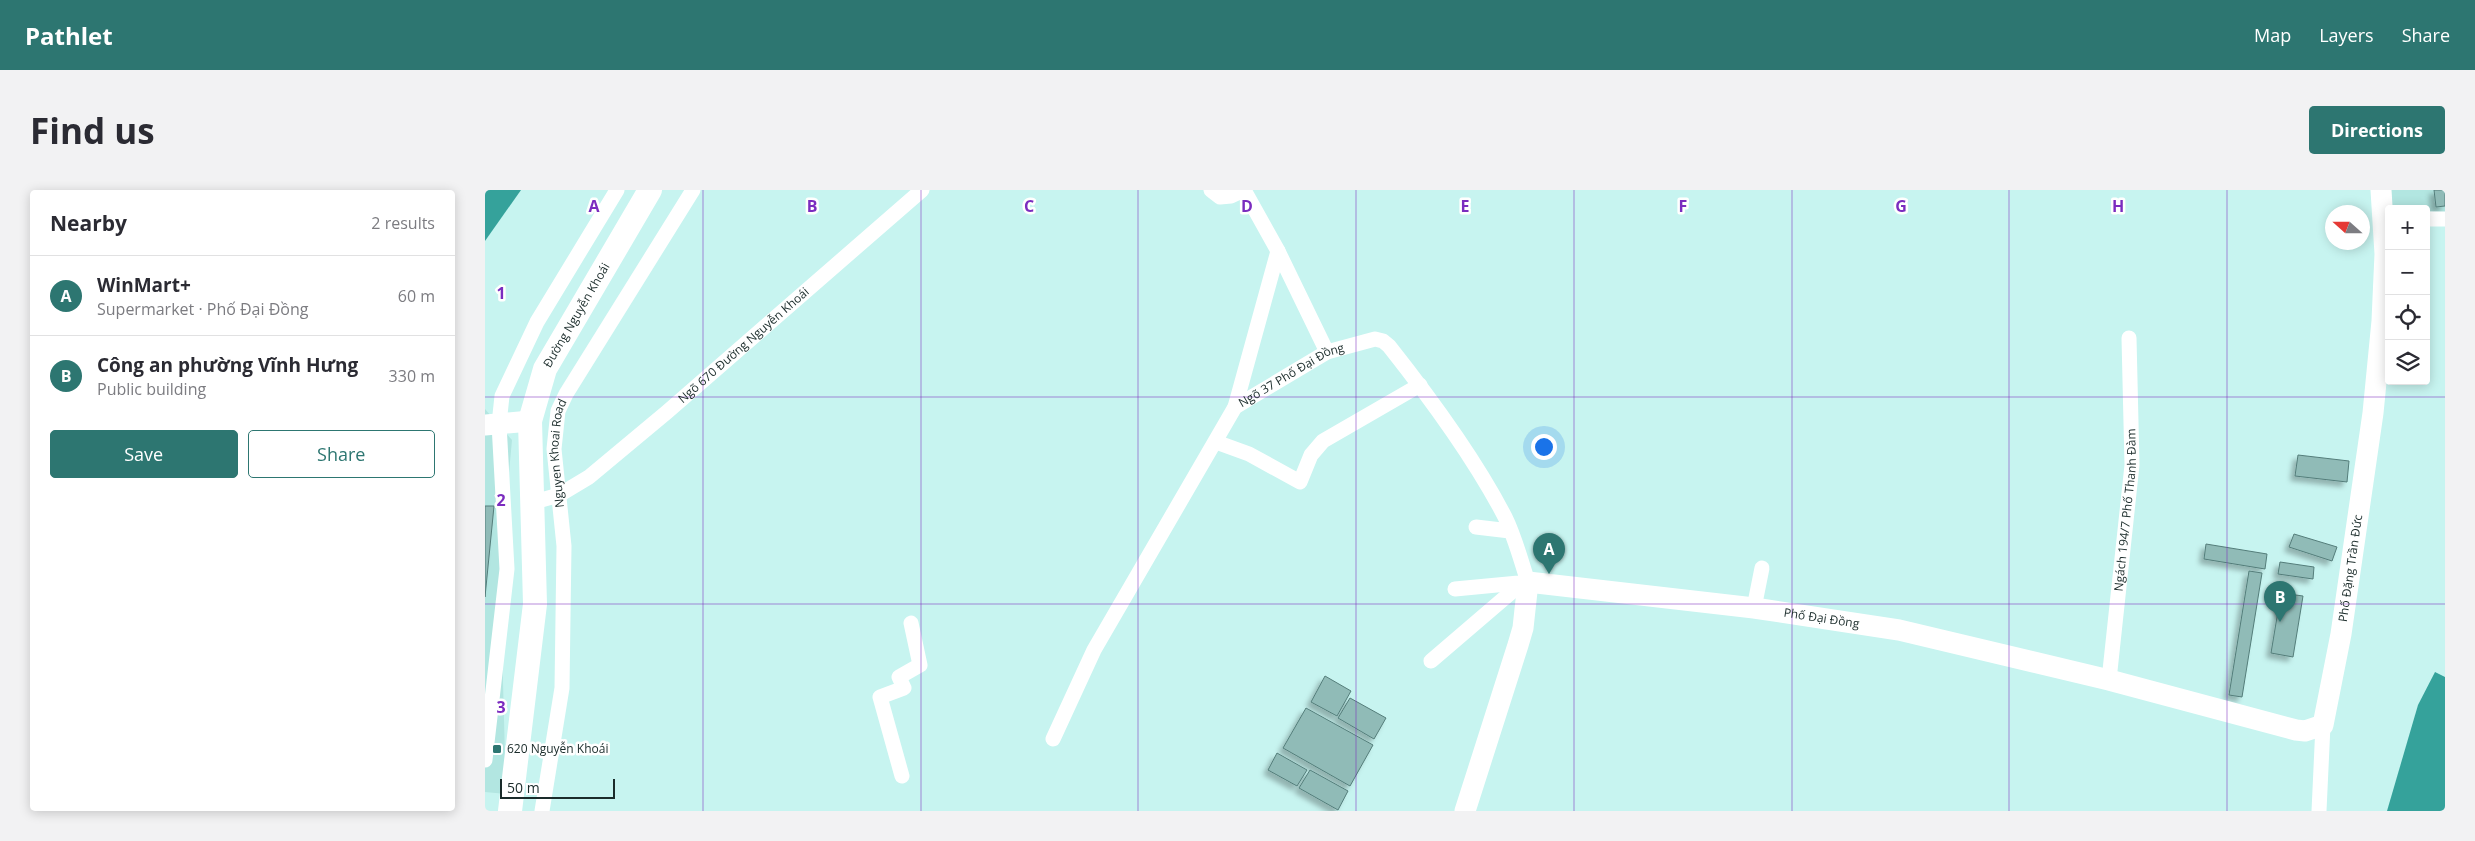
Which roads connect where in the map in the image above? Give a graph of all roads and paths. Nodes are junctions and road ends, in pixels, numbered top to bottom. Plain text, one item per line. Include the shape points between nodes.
1 (617, 190) edge
2 (650, 190) edge
3 (669, 190) edge
4 (693, 190) edge
5 (922, 190) edge
6 (1211, 190) edge
7 (2381, 190) edge
8 (2385, 212) edge
9 (635, 216) junction
10 (2430, 219) edge
11 (2445, 219) edge
12 (2385, 250) edge
13 (1278, 251) junction
14 (2129, 338) dead end
15 (1327, 352) junction
16 (1420, 385) junction
17 (1235, 407) junction
18 (531, 421) junction
19 (492, 425) edge
20 (1216, 442) junction
21 (559, 495) junction
22 (534, 502) junction
23 (1476, 527) dead end
24 (1510, 531) junction
25 (1763, 568) dead end
26 (1525, 583) junction
27 (1455, 589) dead end
28 (1754, 608) junction
29 (911, 623) dead end
30 (1431, 661) dead end
31 (2109, 680) junction
32 (2323, 724) junction
33 (1053, 739) dead end
34 (485, 760) edge
35 (902, 776) dead end
36 (510, 811) edge
37 (542, 811) edge
38 (1465, 811) edge
39 (2319, 811) edge

1 - 19 street via 537,322 501,396
2 - 9 main road
3 - 9 main road
4 - 21 street, Nguyen Khoai Road via 566,394 558,412 554,449
5 - 21 street, Ngõ 670 Đường Nguyễn Khoái via 667,412 589,477
6 - 13 street via 1220,196 1231,196 1244,190
7 - 8 street, Phố Đặng Trần Đức
9 - 18 main road, Đường Nguyễn Khoái via 545,370
10 - 11 street
12 - 32 street, Phố Đặng Trần Đức via 2373,413 2341,634
13 - 15 street
13 - 17 street
14 - 31 street, Ngách 194/7 Phố Thanh Đàm via 2132,465
15 - 16 street, Ngõ 37 Phố Đại Đồng via 1375,339 1383,341
15 - 17 street, Ngõ 37 Phố Đại Đồng
16 - 20 street via 1323,441 1311,455 1300,482 1249,454
16 - 24 street, Ngõ 37 Phố Đại Đồng via 1482,476
17 - 20 street, Ngõ 37 Phố Đại Đồng
18 - 19 street
18 - 22 main road
19 - 34 street via 507,569
20 - 33 street, Ngõ 37 Phố Đại Đồng via 1094,650
21 - 22 street, Ngõ 670 Đường Nguyễn Khoái
21 - 37 street, Nguyen Khoai Road via 564,546 562,688
22 - 36 main road via 535,604
23 - 24 street
24 - 26 street, Ngõ 37 Phố Đại Đồng
25 - 28 street
26 - 27 street
26 - 28 street, Phố Đại Đồng
26 - 30 street
26 - 38 street via 1523,628
28 - 31 street, Phố Đại Đồng via 1899,630
29 - 35 street via 920,665 899,677 904,688 880,697
31 - 32 street via 2296,730 2305,731
32 - 39 street

